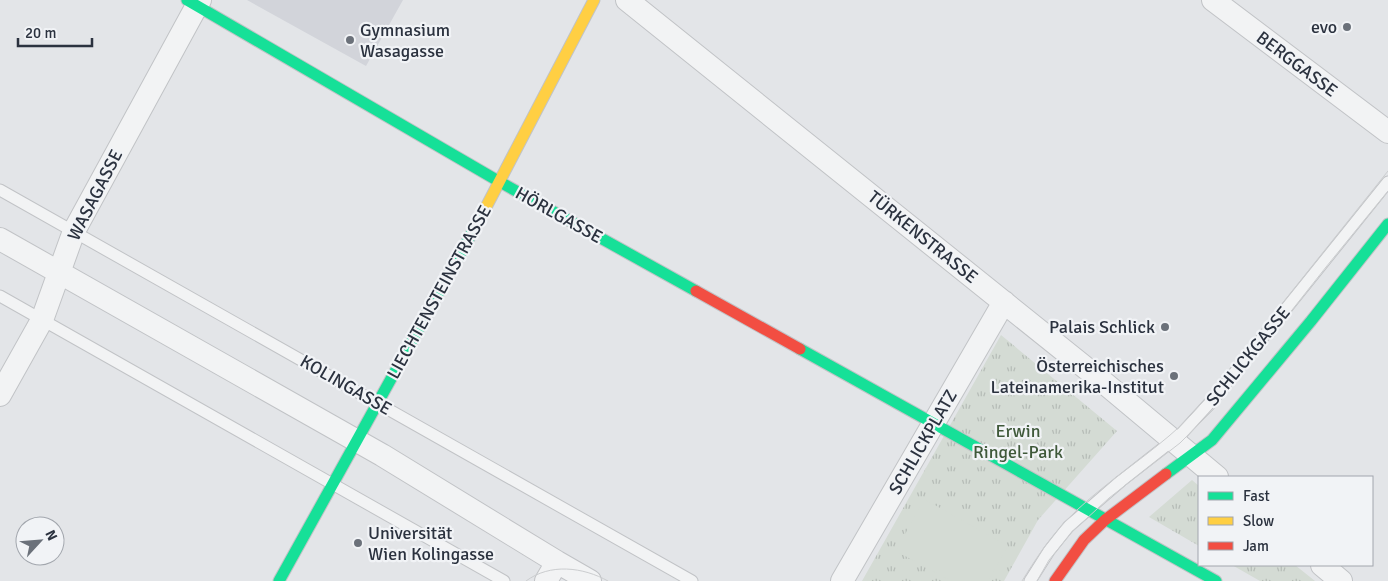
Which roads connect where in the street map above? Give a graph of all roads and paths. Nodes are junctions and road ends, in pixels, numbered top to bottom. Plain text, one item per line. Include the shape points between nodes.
1 (594, 0) edge
2 (627, 0) edge
3 (1212, 0) edge
4 (195, 2) edge
5 (1385, 131) edge
6 (500, 182) junction
7 (1388, 182) edge
8 (0, 190) edge
9 (1388, 224) edge
10 (74, 231) junction
11 (0, 239) edge
12 (59, 272) junction
13 (0, 296) edge
14 (1004, 302) junction
15 (42, 320) junction
16 (0, 395) edge
17 (378, 404) junction
18 (933, 424) junction
19 (1173, 440) junction
20 (357, 441) junction
21 (1191, 455) junction
22 (1216, 476) edge
23 (333, 484) junction
24 (1087, 510) junction
25 (1105, 520) junction
26 (1323, 566) edge
27 (551, 572) edge
28 (279, 581) edge
29 (504, 581) edge
30 (590, 581) edge
31 (692, 581) edge
32 (842, 581) edge
33 (1030, 581) edge
34 (1055, 581) edge
35 (1216, 581) edge
36 (1341, 581) edge

1 - 6 main road, LIECHTENSTEINSTRASSE
2 - 14 street, TÜRKENSTRASSE
3 - 5 street, BERGGASSE
4 - 6 main road, HÖRLGASSE
4 - 10 street, WASAGASSE
6 - 17 main road, LIECHTENSTEINSTRASSE
6 - 18 main road, HÖRLGASSE
7 - 19 lane, SCHLICKGASSE via 1215,397
8 - 10 lane, KOLINGASSE
9 - 21 main road, SCHLICKGASSE via 1212,440
10 - 12 street, WASAGASSE
10 - 17 lane, KOLINGASSE
11 - 12 street
12 - 15 street, WASAGASSE
12 - 20 street
13 - 15 lane
14 - 18 street, SCHLICKPLATZ
14 - 19 street, TÜRKENSTRASSE
15 - 16 street, WASAGASSE
15 - 23 lane
17 - 20 main road, LIECHTENSTEINSTRASSE
17 - 31 lane, KOLINGASSE
18 - 24 main road
18 - 32 street, SCHLICKPLATZ
19 - 21 street, TÜRKENSTRASSE
19 - 24 lane, SCHLICKGASSE
20 - 23 main road, LIECHTENSTEINSTRASSE
20 - 27 street
21 - 22 street, TÜRKENSTRASSE
21 - 25 main road, SCHLICKGASSE
23 - 28 main road, LIECHTENSTEINSTRASSE
23 - 29 lane
24 - 25 main road
24 - 33 lane, SCHLICKGASSE via 1060,536
25 - 34 main road via 1084,540
25 - 35 main road
26 - 36 street
27 - 30 street

